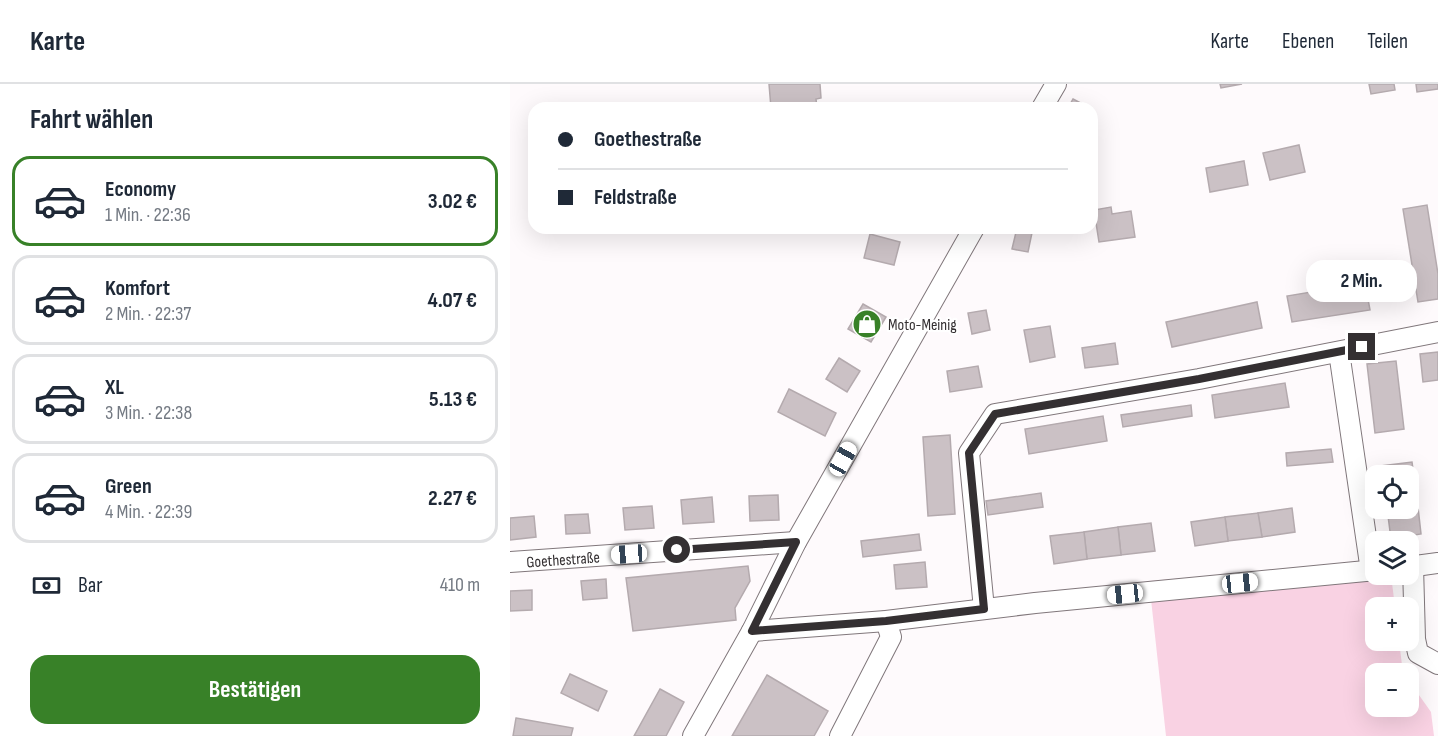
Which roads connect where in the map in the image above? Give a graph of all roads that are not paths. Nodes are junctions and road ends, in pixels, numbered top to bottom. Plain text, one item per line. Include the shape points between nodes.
1 (1056, 84) edge
2 (1046, 102) edge
3 (971, 234) edge
4 (1438, 332) edge
5 (1339, 352) junction
6 (1367, 531) edge
7 (796, 542) junction
8 (510, 562) edge
9 (1438, 563) edge
10 (1419, 565) edge
11 (1365, 572) edge
12 (1412, 585) edge
13 (984, 609) junction
14 (886, 621) junction
15 (752, 631) junction
16 (1438, 664) edge
17 (693, 736) edge
18 (840, 736) edge

1 - 2 street
3 - 7 street
4 - 5 street
5 - 6 street
5 - 13 street via 995,414 969,453
7 - 8 street, Goethestraße
7 - 15 street
9 - 10 street
11 - 13 street
12 - 16 street via 1419,653
13 - 14 street
14 - 15 street
14 - 18 street via 891,637
15 - 17 street

